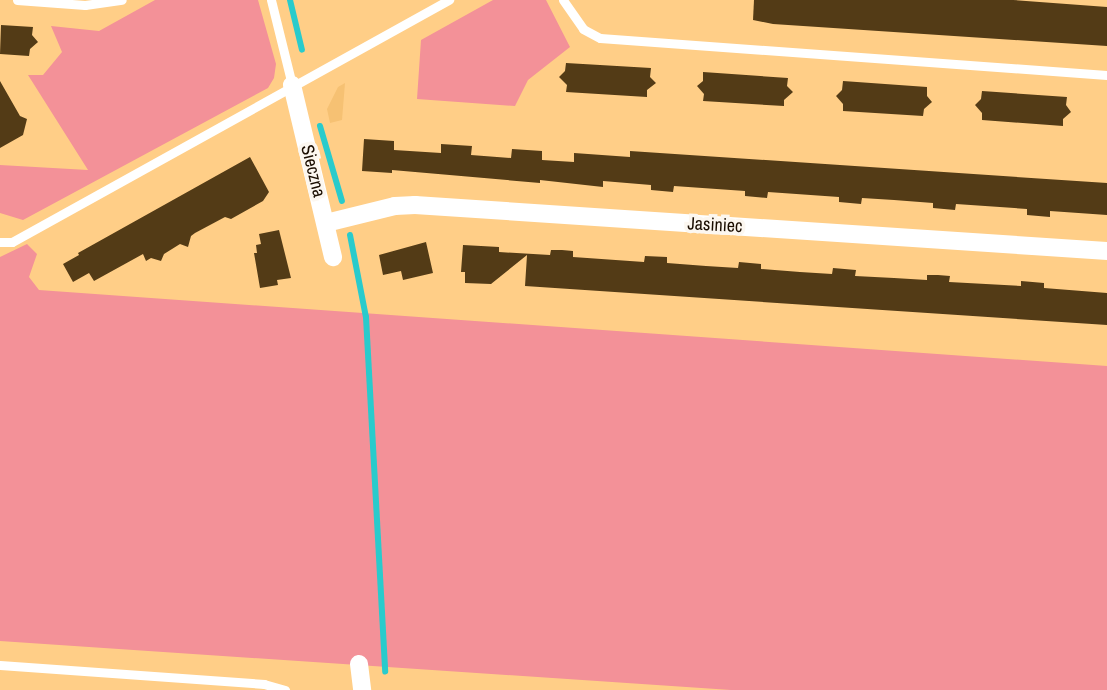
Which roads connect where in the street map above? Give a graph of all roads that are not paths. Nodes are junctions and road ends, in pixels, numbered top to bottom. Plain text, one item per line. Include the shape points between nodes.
1 (17, 0) edge
2 (122, 0) edge
3 (271, 0) edge
4 (449, 0) edge
5 (564, 0) edge
6 (1107, 75) edge
7 (292, 85) junction
8 (326, 223) junction
9 (0, 242) edge
10 (1107, 251) edge
11 (332, 257) dead end
12 (359, 664) dead end
13 (0, 665) edge
14 (285, 690) edge
15 (362, 690) edge

1 - 2 lane via 85,5
3 - 7 lane
4 - 7 lane
5 - 6 lane via 583,29 600,38
7 - 8 street, Sieczna
7 - 9 lane via 12,242
8 - 10 street, Jasiniec via 415,205
8 - 11 street, Sieczna
12 - 15 street
13 - 14 lane via 264,684

